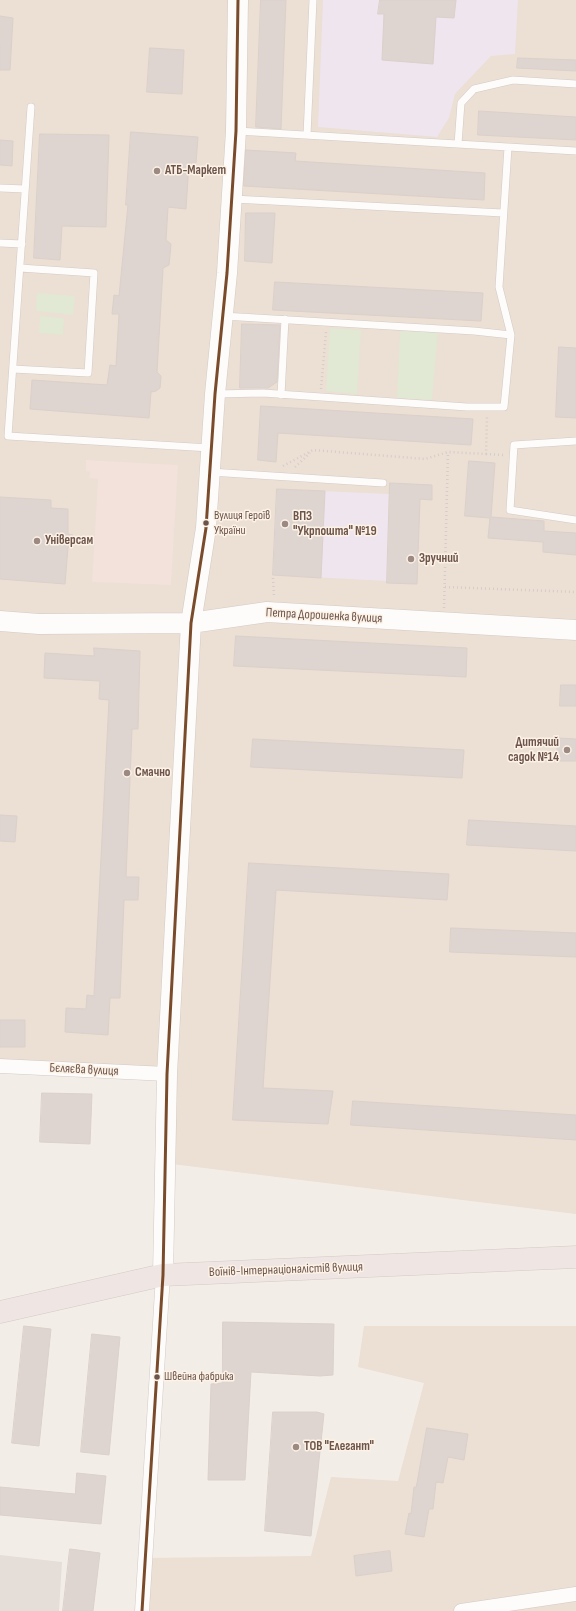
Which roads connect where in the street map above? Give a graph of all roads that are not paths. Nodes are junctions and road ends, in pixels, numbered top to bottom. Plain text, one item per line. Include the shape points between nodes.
1 (238, 0) edge
2 (313, 0) edge
3 (576, 84) edge
4 (31, 107) dead end
5 (236, 131) junction
6 (307, 135) junction
7 (458, 144) junction
8 (508, 147) junction
9 (576, 152) edge
10 (0, 188) edge
11 (25, 189) junction
12 (232, 199) junction
13 (503, 213) junction
14 (0, 243) edge
15 (22, 244) junction
16 (20, 268) junction
17 (223, 316) junction
18 (286, 319) junction
19 (511, 335) junction
20 (13, 369) junction
21 (215, 394) junction
22 (281, 395) junction
23 (576, 441) edge
24 (212, 448) junction
25 (210, 472) junction
26 (383, 483) dead end
27 (576, 520) edge
28 (0, 621) edge
29 (191, 623) junction
30 (576, 630) edge
31 (0, 1066) edge
32 (167, 1074) junction
33 (576, 1257) edge
34 (163, 1275) junction
35 (0, 1312) edge
36 (576, 1594) edge
37 (142, 1611) edge
38 (461, 1611) edge

1 - 5 main road
2 - 6 lane
3 - 7 lane via 513,80 474,89 462,103
4 - 11 lane
5 - 6 lane
5 - 12 main road
6 - 7 lane
7 - 8 lane
8 - 9 lane
8 - 13 lane
10 - 11 lane
11 - 15 lane
12 - 13 lane
12 - 17 main road
13 - 19 lane via 499,287
14 - 15 lane
15 - 16 lane
16 - 20 lane
16 - 20 lane via 94,273 88,373
17 - 18 lane
17 - 21 main road
18 - 19 lane
18 - 22 lane
19 - 22 lane via 504,407
20 - 24 lane via 8,436
21 - 22 lane
21 - 24 main road
23 - 27 lane via 514,445 510,510
24 - 25 main road
25 - 26 lane
25 - 29 main road via 206,528
28 - 29 main road, Петра Дорошенка вулиця via 39,624
29 - 30 main road, Петра Дорошенка вулиця via 267,612
29 - 32 main road
31 - 32 street, Бєляєва вулиця
32 - 34 main road
33 - 34 highway, Воїнів-Інтернаціоналістів вулиця
34 - 35 highway, Воїнів-Інтернаціоналістів вулиця
34 - 37 street
36 - 38 street

